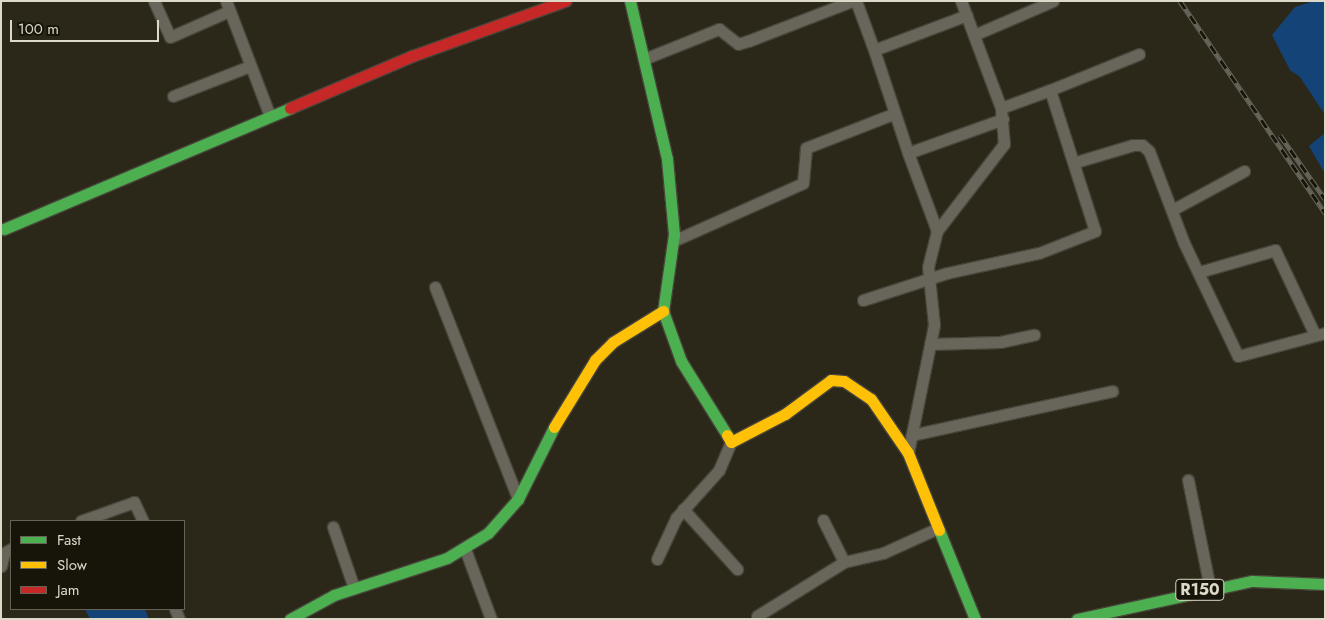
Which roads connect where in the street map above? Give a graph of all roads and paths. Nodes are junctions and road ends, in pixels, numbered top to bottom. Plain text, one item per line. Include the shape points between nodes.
1 (154, 1) edge
2 (565, 1) edge
3 (630, 1) edge
4 (852, 1) edge
5 (856, 1) edge
6 (961, 1) edge
7 (1052, 1) edge
8 (228, 6) edge
9 (967, 15) junction
10 (974, 35) junction
11 (874, 50) junction
12 (1138, 54) dead end
13 (644, 59) junction
14 (250, 66) junction
15 (1050, 90) junction
16 (173, 96) dead end
17 (893, 114) junction
18 (1002, 114) junction
19 (270, 116) junction
20 (908, 153) junction
21 (1076, 162) junction
22 (1244, 171) dead end
23 (1172, 210) junction
24 (4, 229) dead end
25 (937, 230) junction
26 (673, 241) junction
27 (1199, 272) junction
28 (929, 281) junction
29 (435, 287) dead end
30 (863, 300) dead end
31 (663, 311) junction
32 (1319, 333) edge
33 (1034, 335) dead end
34 (930, 344) junction
35 (1112, 390) dead end
36 (912, 435) junction
37 (731, 442) junction
38 (908, 453) junction
39 (1188, 480) dead end
40 (518, 499) junction
41 (683, 510) junction
42 (84, 520) edge
43 (143, 520) edge
44 (823, 520) dead end
45 (333, 526) dead end
46 (938, 528) junction
47 (10, 549) edge
48 (465, 549) junction
49 (657, 559) dead end
50 (844, 562) junction
51 (1, 566) edge
52 (737, 569) dead end
53 (1325, 584) edge
54 (354, 588) junction
55 (1210, 588) junction
56 (757, 616) dead end
57 (290, 619) edge
58 (491, 619) edge
59 (975, 619) edge
60 (1077, 619) edge

1 - 8 street via 170,37
2 - 19 street via 412,56
3 - 13 street
4 - 13 street via 743,42 734,42 726,30 718,29
5 - 11 street
6 - 9 street
7 - 10 street
8 - 14 street
9 - 10 street
9 - 11 street
10 - 18 street
11 - 17 street
12 - 15 street
13 - 26 street via 667,159
14 - 16 street
14 - 19 street
15 - 18 street
15 - 21 street
17 - 20 street
17 - 26 street via 806,148 803,183
18 - 20 street
18 - 25 street via 1004,144
19 - 24 street
20 - 25 street
21 - 23 street via 1142,145
21 - 28 street via 1095,231 1039,253
22 - 23 street
23 - 27 street
25 - 28 street via 928,267
26 - 31 street
27 - 32 street via 1276,250
27 - 32 street via 1238,356
28 - 30 street
28 - 34 street via 934,325
29 - 40 street
31 - 37 street via 680,361
31 - 40 street via 613,342 595,360 567,400
33 - 34 street via 1000,342
34 - 36 street
35 - 36 street
36 - 38 street
37 - 38 street via 785,414 824,383 838,379 871,399
37 - 41 street via 719,470
38 - 46 street
39 - 55 street
40 - 48 street via 488,533
41 - 49 street
41 - 52 street
42 - 43 street via 134,502
44 - 50 street
45 - 54 street
46 - 50 street via 883,553
46 - 59 street
47 - 51 street via 4,552
48 - 54 street
48 - 58 street
50 - 56 street
53 - 55 street, R150 via 1252,581
54 - 57 street
55 - 60 street, R150

